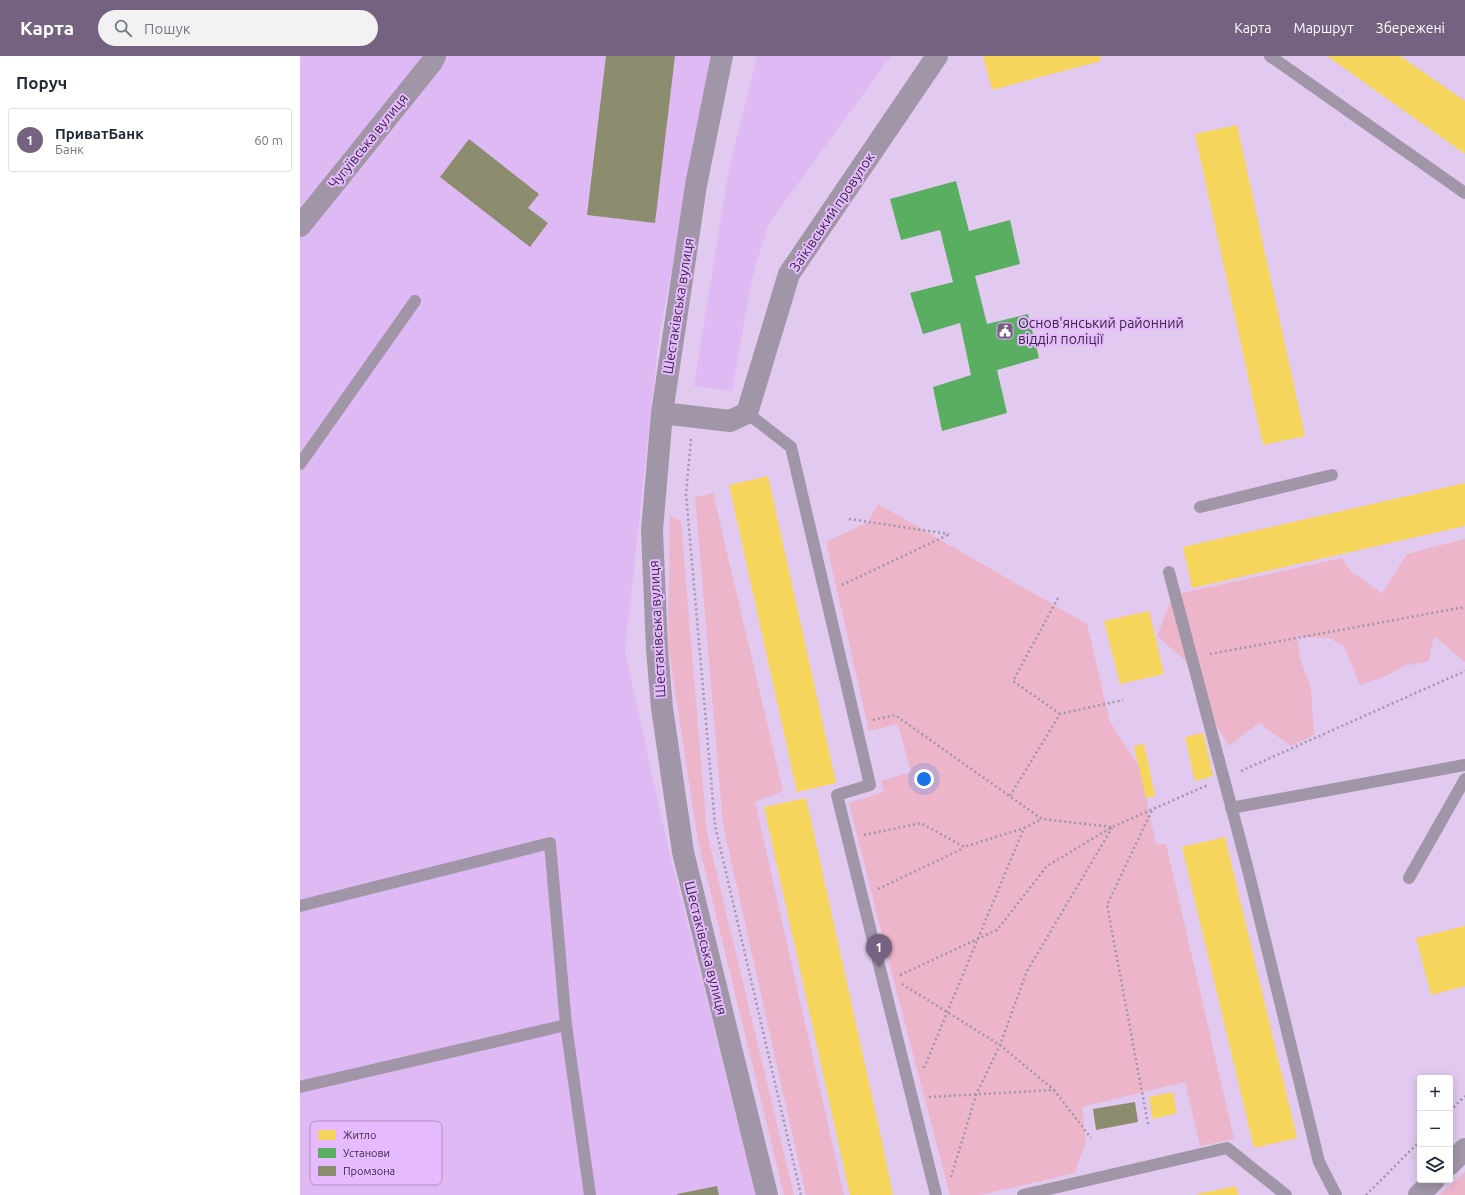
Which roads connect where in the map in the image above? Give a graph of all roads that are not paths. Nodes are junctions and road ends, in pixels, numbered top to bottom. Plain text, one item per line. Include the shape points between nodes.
1 (435, 56) edge
2 (722, 56) edge
3 (937, 56) edge
4 (1270, 56) edge
5 (1465, 193) edge
6 (300, 226) edge
7 (415, 301) dead end
8 (662, 413) junction
9 (747, 413) junction
10 (300, 464) edge
11 (1332, 475) dead end
12 (1200, 507) dead end
13 (1169, 572) dead end
14 (1465, 765) edge
15 (1465, 779) edge
16 (1231, 808) junction
17 (1409, 878) dead end
18 (300, 906) edge
19 (566, 1025) junction
20 (300, 1087) edge
21 (1465, 1149) edge
22 (1453, 1161) edge
23 (1431, 1183) edge
24 (590, 1195) edge
25 (767, 1195) edge
26 (936, 1195) edge
27 (1023, 1195) edge
28 (1286, 1195) edge
29 (1336, 1195) edge
30 (1419, 1195) edge

1 - 6 street, Чугуївська вулиця
2 - 8 street, Шестаківська вулиця via 696,184
3 - 9 street, Заїківський провулок via 789,274
4 - 5 lane
7 - 10 lane
8 - 9 street via 730,421
8 - 25 street, Шестаківська вулиця via 652,530 657,670 662,708 683,852
9 - 26 lane via 792,447 870,785 838,795
11 - 12 lane
13 - 16 lane
14 - 16 lane
15 - 17 lane
16 - 29 lane via 1319,1162
18 - 19 lane via 550,843
19 - 20 lane
19 - 24 lane
21 - 22 street
23 - 30 street
27 - 28 lane via 1227,1148

